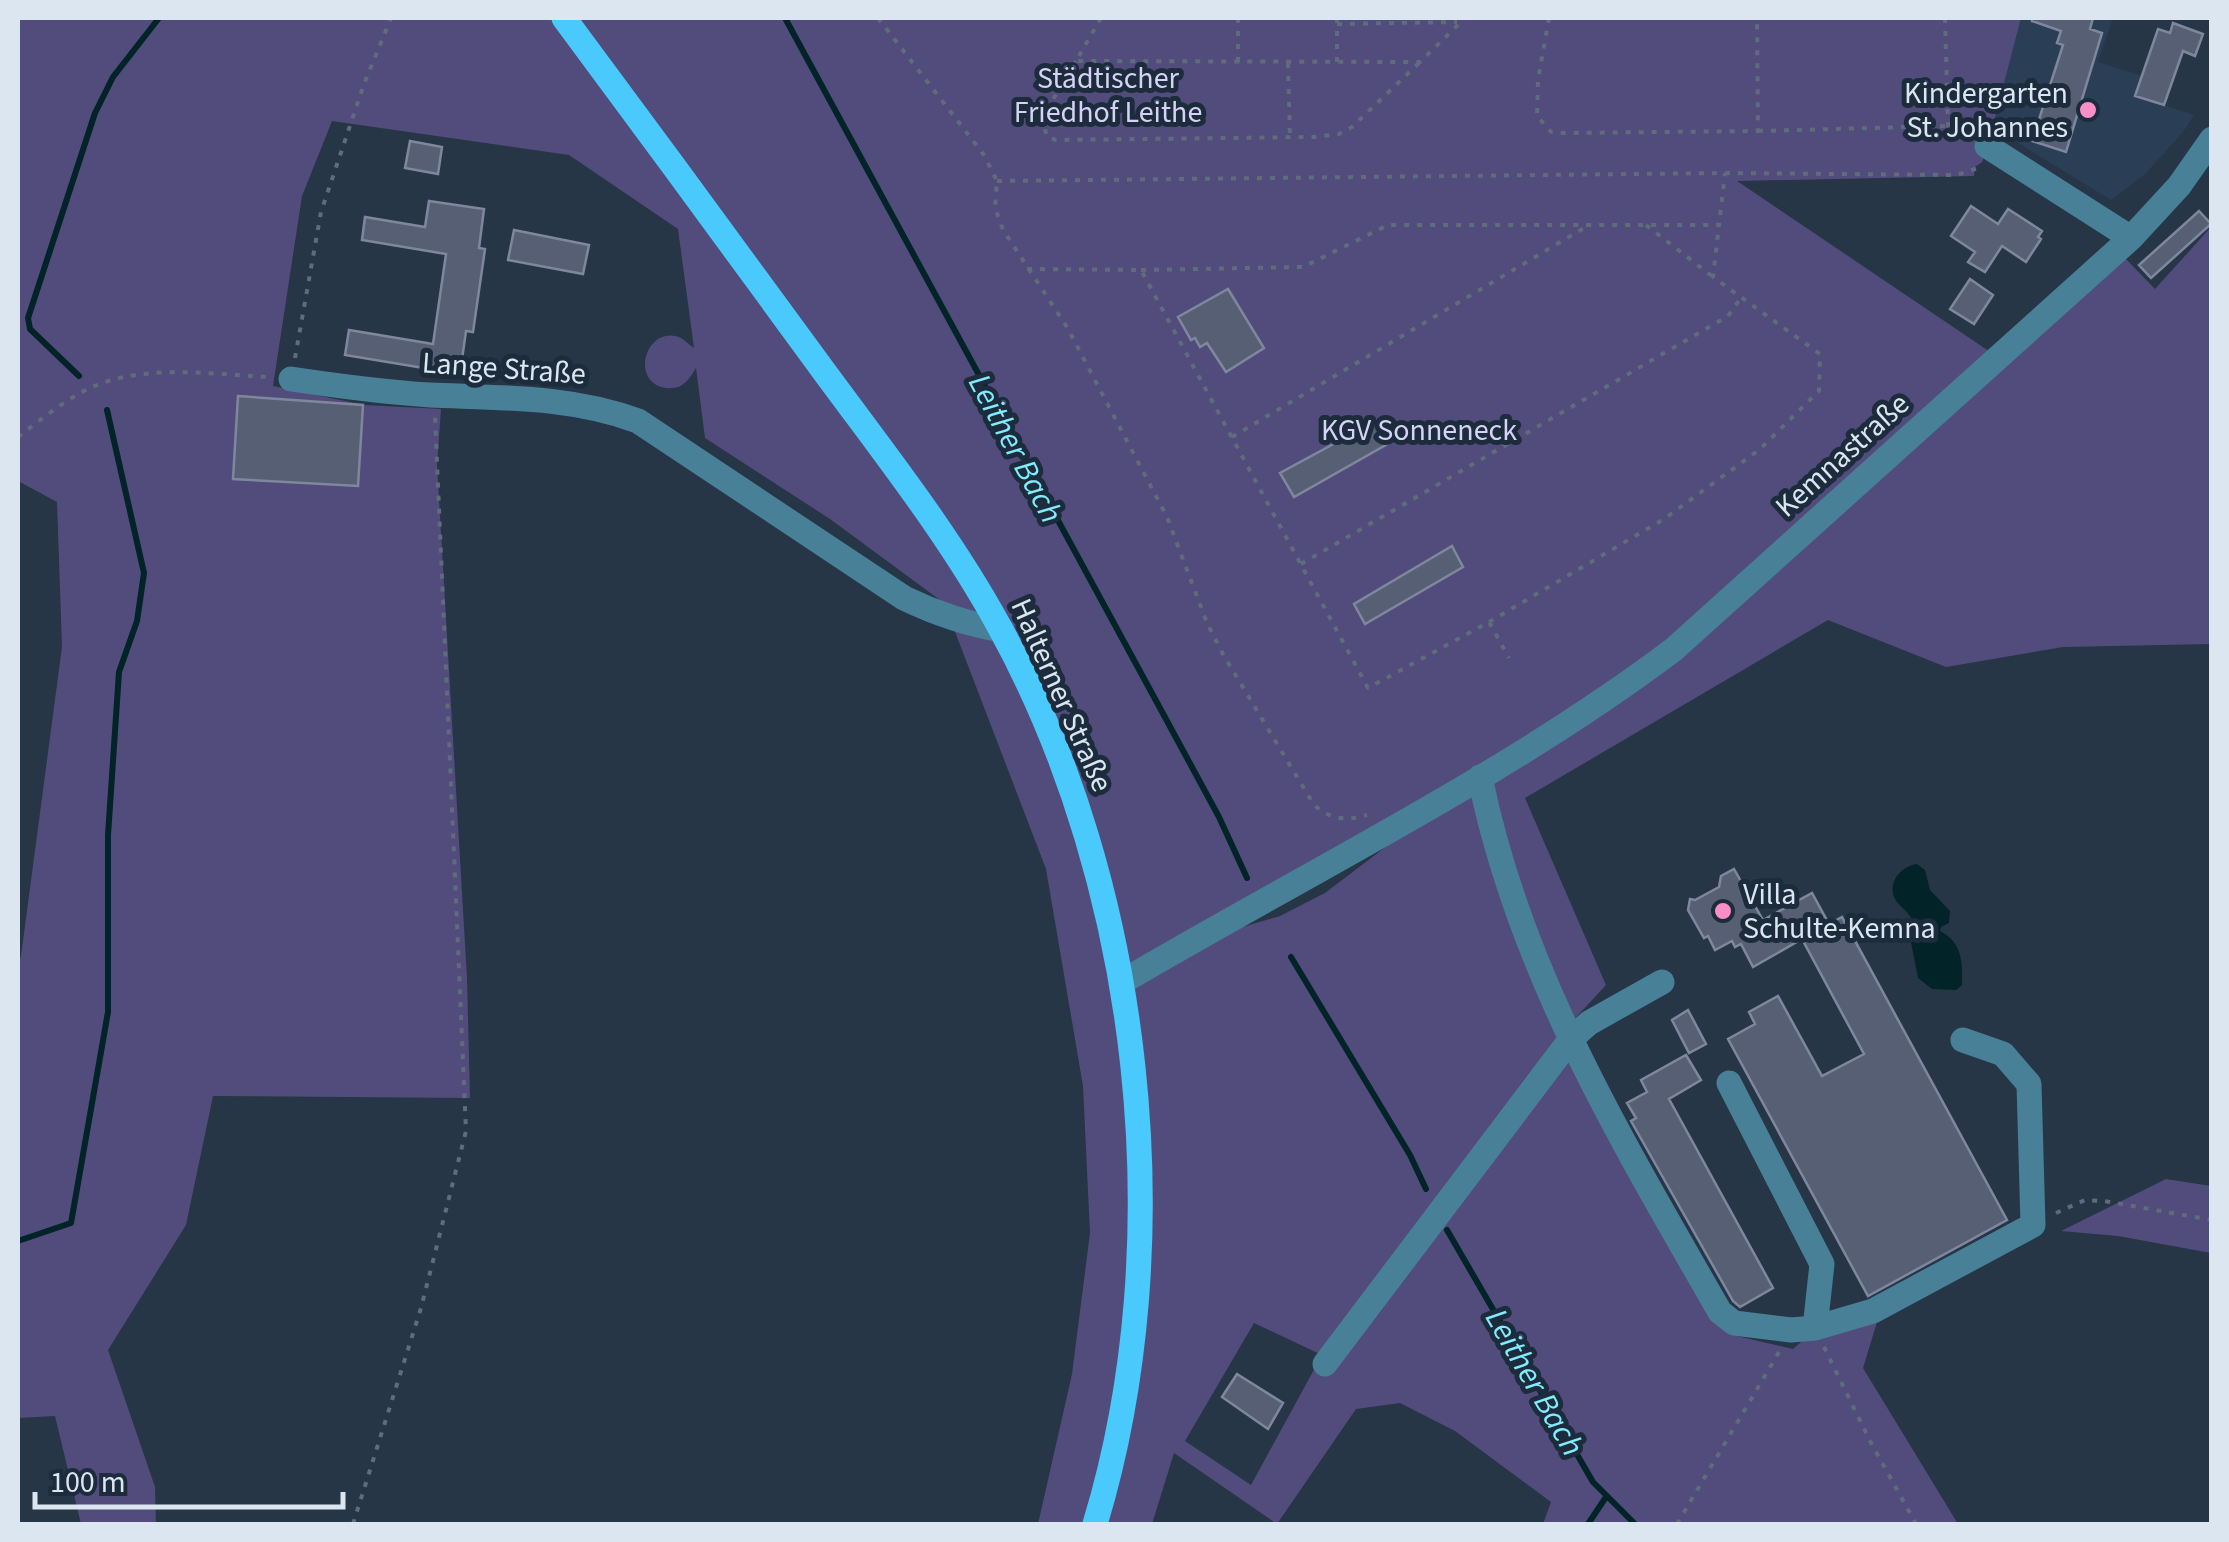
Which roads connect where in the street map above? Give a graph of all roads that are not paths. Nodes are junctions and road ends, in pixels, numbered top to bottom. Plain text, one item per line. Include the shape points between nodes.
1 (564, 18) edge
2 (2211, 142) edge
3 (1996, 150) road end
4 (2131, 238) junction
5 (291, 379) road end
6 (1002, 630) junction
7 (1480, 776) junction
8 (1122, 982) junction
9 (1662, 982) dead end
10 (1570, 1040) junction
11 (1964, 1040) dead end
12 (1728, 1083) dead end
13 (1803, 1329) junction
14 (1325, 1364) dead end
15 (1095, 1524) edge

1 - 6 main road, Halterner Straße via 880,447
2 - 4 street, Kemnastraße
3 - 4 street
4 - 7 street, Kemnastraße via 1673,650
5 - 6 street, Lange Straße via 375,392 604,408 638,421 904,598 968,625
6 - 8 main road, Halterner Straße via 1058,752
7 - 8 street, Kemnastraße
7 - 10 street via 1512,896
8 - 15 main road, Halterner Straße via 1140,1217 1127,1378
9 - 10 street
10 - 13 street via 1720,1312 1734,1323
10 - 14 street
11 - 13 street via 2003,1054 2028,1084 2032,1226 1873,1311
12 - 13 street via 1822,1264

